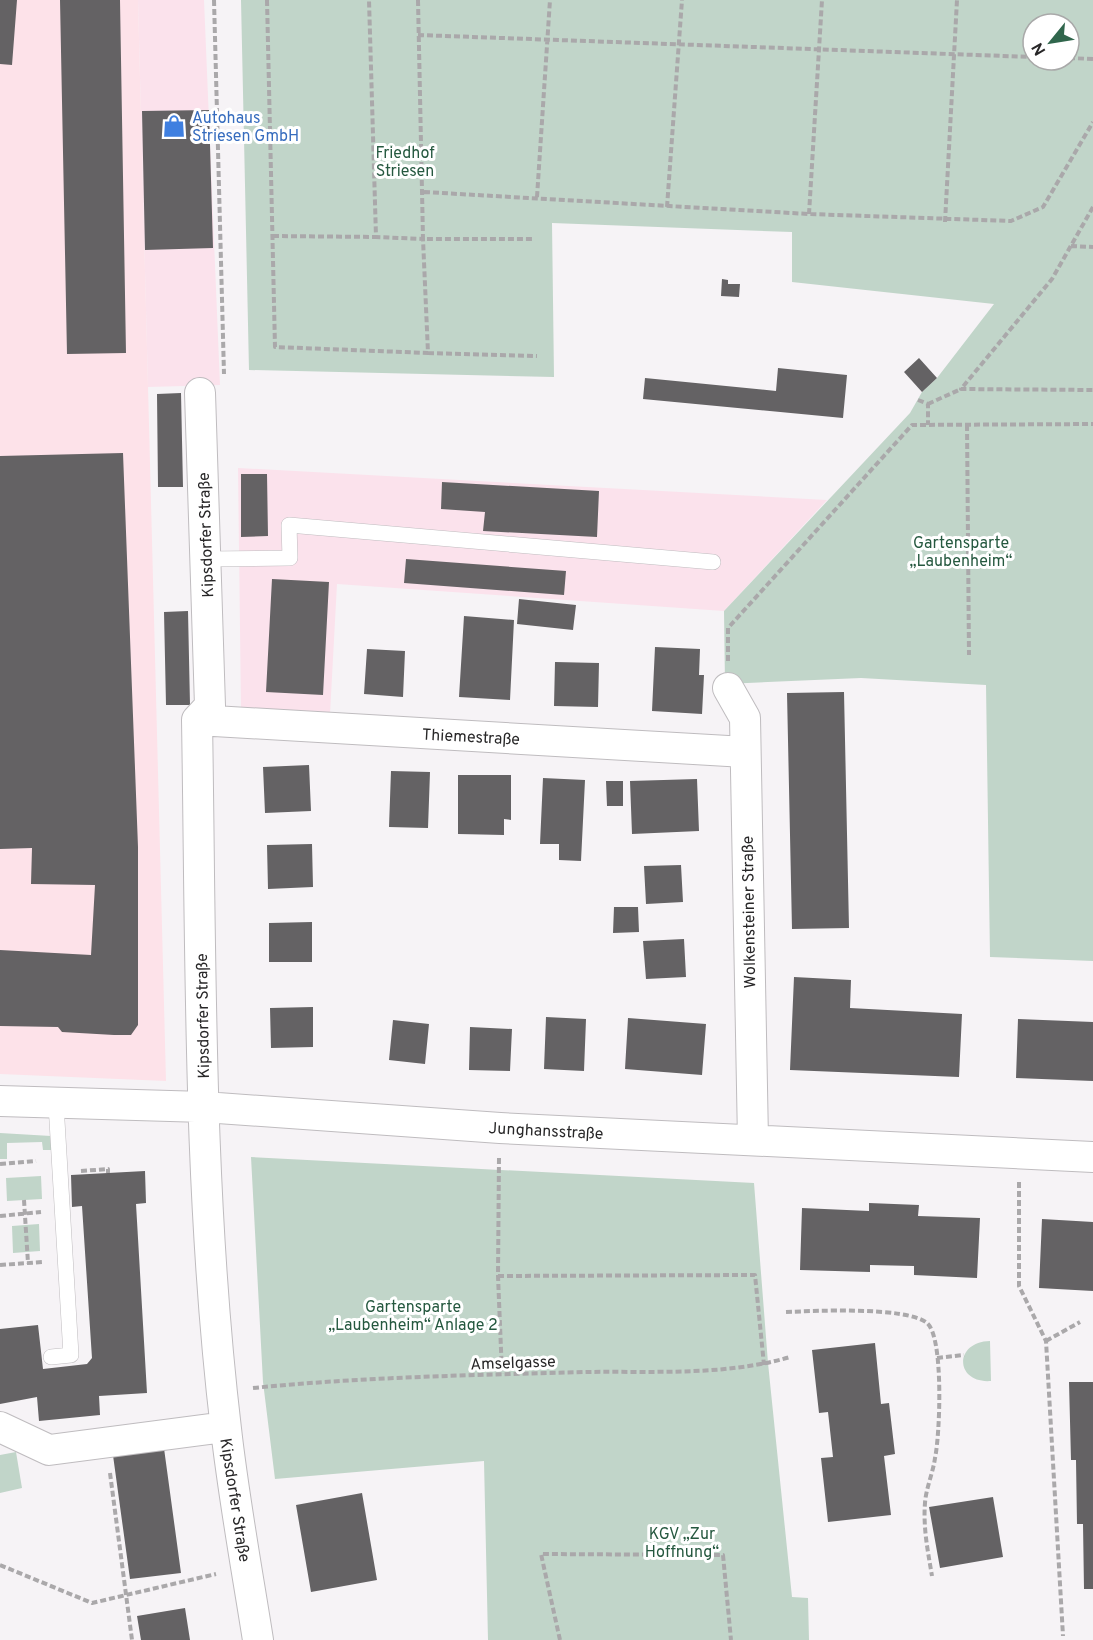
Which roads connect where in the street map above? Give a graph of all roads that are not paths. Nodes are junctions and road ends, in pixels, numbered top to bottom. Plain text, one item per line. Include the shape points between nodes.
1 (200, 393) road end
2 (207, 559) junction
3 (713, 562) dead end
4 (728, 688) road end
5 (197, 720) junction
6 (745, 752) junction
7 (0, 1101) edge
8 (56, 1104) junction
9 (204, 1107) junction
10 (753, 1140) junction
11 (1093, 1157) edge
12 (51, 1357) dead end
13 (0, 1427) edge
14 (225, 1427) junction
15 (258, 1640) edge

1 - 2 street, Kipsdorfer Straße
2 - 3 lane via 290,558 290,525
2 - 5 street, Kipsdorfer Straße via 210,706
4 - 6 street, Wolkensteiner Straße via 745,718
5 - 6 street, Thiemestraße
5 - 9 street, Kipsdorfer Straße
6 - 10 street, Wolkensteiner Straße
7 - 8 street, Junghansstraße
8 - 9 street, Junghansstraße
8 - 12 lane via 71,1355
9 - 10 street, Junghansstraße via 500,1128
9 - 14 street, Kipsdorfer Straße via 212,1277
10 - 11 street, Junghansstraße
13 - 14 street via 49,1450
14 - 15 street, Kipsdorfer Straße

